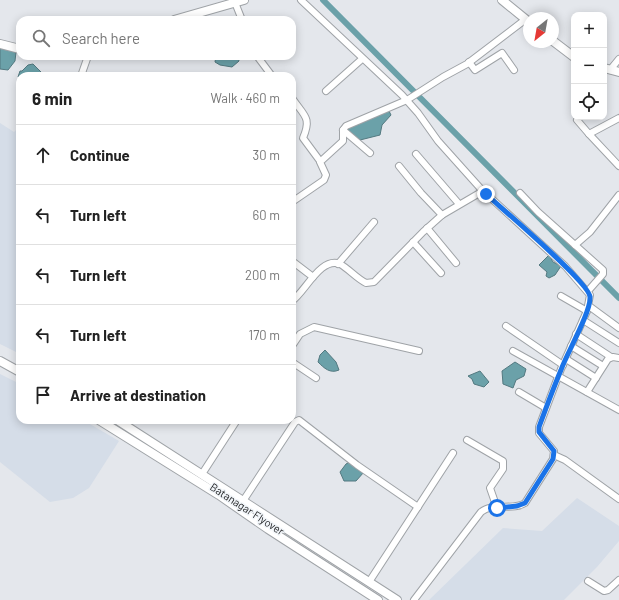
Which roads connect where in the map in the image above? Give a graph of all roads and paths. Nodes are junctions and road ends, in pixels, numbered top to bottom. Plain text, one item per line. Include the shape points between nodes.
1 (244, 0) edge
2 (301, 0) edge
3 (502, 0) edge
4 (231, 2) edge
5 (187, 16) edge
6 (240, 16) edge
7 (523, 17) edge
8 (523, 23) edge
9 (0, 44) edge
10 (559, 46) edge
11 (16, 48) edge
12 (571, 55) edge
13 (362, 59) junction
14 (619, 59) edge
15 (87, 60) edge
16 (261, 60) edge
17 (469, 62) junction
18 (607, 69) edge
19 (514, 70) dead end
20 (82, 72) edge
21 (269, 72) edge
22 (619, 72) edge
23 (326, 91) dead end
24 (408, 100) junction
25 (296, 104) edge
26 (619, 118) edge
27 (577, 120) dead end
28 (343, 130) junction
29 (589, 134) junction
30 (370, 153) dead end
31 (416, 154) dead end
32 (320, 161) junction
33 (399, 166) dead end
34 (619, 166) edge
35 (483, 191) junction
36 (520, 193) dead end
37 (619, 195) edge
38 (296, 199) edge
39 (459, 204) junction
40 (442, 215) junction
41 (374, 222) dead end
42 (427, 228) junction
43 (413, 242) junction
44 (575, 246) junction
45 (456, 263) dead end
46 (338, 264) junction
47 (296, 265) edge
48 (441, 273) dead end
49 (313, 278) junction
50 (590, 288) junction
51 (561, 296) dead end
52 (296, 297) edge
53 (588, 309) junction
54 (583, 320) junction
55 (506, 326) dead end
56 (619, 328) edge
57 (576, 334) junction
58 (296, 340) edge
59 (619, 343) edge
60 (571, 346) junction
61 (419, 351) dead end
62 (513, 351) dead end
63 (0, 355) edge
64 (612, 357) junction
65 (619, 358) edge
66 (566, 359) junction
67 (0, 361) edge
68 (16, 364) edge
69 (296, 365) edge
70 (562, 365) junction
71 (603, 366) junction
72 (0, 367) edge
73 (16, 370) edge
74 (16, 375) edge
75 (558, 376) junction
76 (316, 378) dead end
77 (596, 378) junction
78 (519, 392) dead end
79 (587, 392) junction
80 (546, 408) junction
81 (619, 410) edge
82 (296, 421) edge
83 (105, 424) edge
84 (113, 424) edge
85 (125, 424) edge
86 (234, 424) edge
87 (293, 424) edge
88 (467, 440) dead end
89 (453, 453) dead end
90 (554, 455) junction
91 (202, 474) junction
92 (619, 499) edge
93 (244, 501) junction
94 (418, 507) junction
95 (497, 508) junction
96 (619, 580) edge
97 (588, 581) dead end
98 (369, 582) junction
99 (378, 600) edge
100 (386, 600) edge
101 (397, 600) edge
102 (414, 600) edge

1 - 4 street
2 - 13 street
3 - 7 street
4 - 5 street
4 - 6 street
8 - 17 street
9 - 11 street
10 - 12 street
13 - 23 street
13 - 24 street
14 - 18 street
15 - 20 street
16 - 21 street
17 - 19 street via 475,70 502,53
17 - 24 street
18 - 22 street
24 - 28 street via 346,126
24 - 35 street via 438,142
25 - 32 street via 308,121 303,138
26 - 29 street
27 - 29 street
28 - 30 street
28 - 32 street via 344,138 341,143
29 - 34 street
31 - 39 street
32 - 38 street via 326,178
33 - 40 street
35 - 39 street
35 - 50 street
36 - 44 street
37 - 44 street via 590,232
39 - 40 street
40 - 42 street
41 - 46 street
42 - 43 street
42 - 45 street
43 - 46 street via 381,276 370,283 361,280
43 - 48 street
44 - 50 street via 604,270
46 - 49 street via 325,266
47 - 49 street
49 - 52 street
50 - 53 street
51 - 53 street
53 - 54 street
53 - 56 street
54 - 57 street
54 - 59 street
55 - 70 street
57 - 60 street
57 - 64 street
58 - 61 street via 300,334 314,328
60 - 66 street
60 - 71 street
62 - 75 street
63 - 68 street
64 - 65 street
64 - 71 street
66 - 70 street
66 - 77 street
67 - 73 street
69 - 76 street
70 - 75 street
71 - 77 street
72 - 74 street
75 - 79 street
75 - 80 street
77 - 79 street
78 - 80 street
79 - 81 street
80 - 90 street via 539,432 552,447
82 - 94 street via 299,420 357,465
83 - 99 street
84 - 100 street, Batanagar Flyover
85 - 91 street
86 - 91 street
87 - 93 street
88 - 95 street via 504,461 490,488
89 - 94 street
90 - 92 street via 565,460
90 - 95 street via 525,503
91 - 93 street
93 - 98 street
94 - 98 street
95 - 102 street via 484,509 481,512
96 - 97 street via 604,591
98 - 101 street

